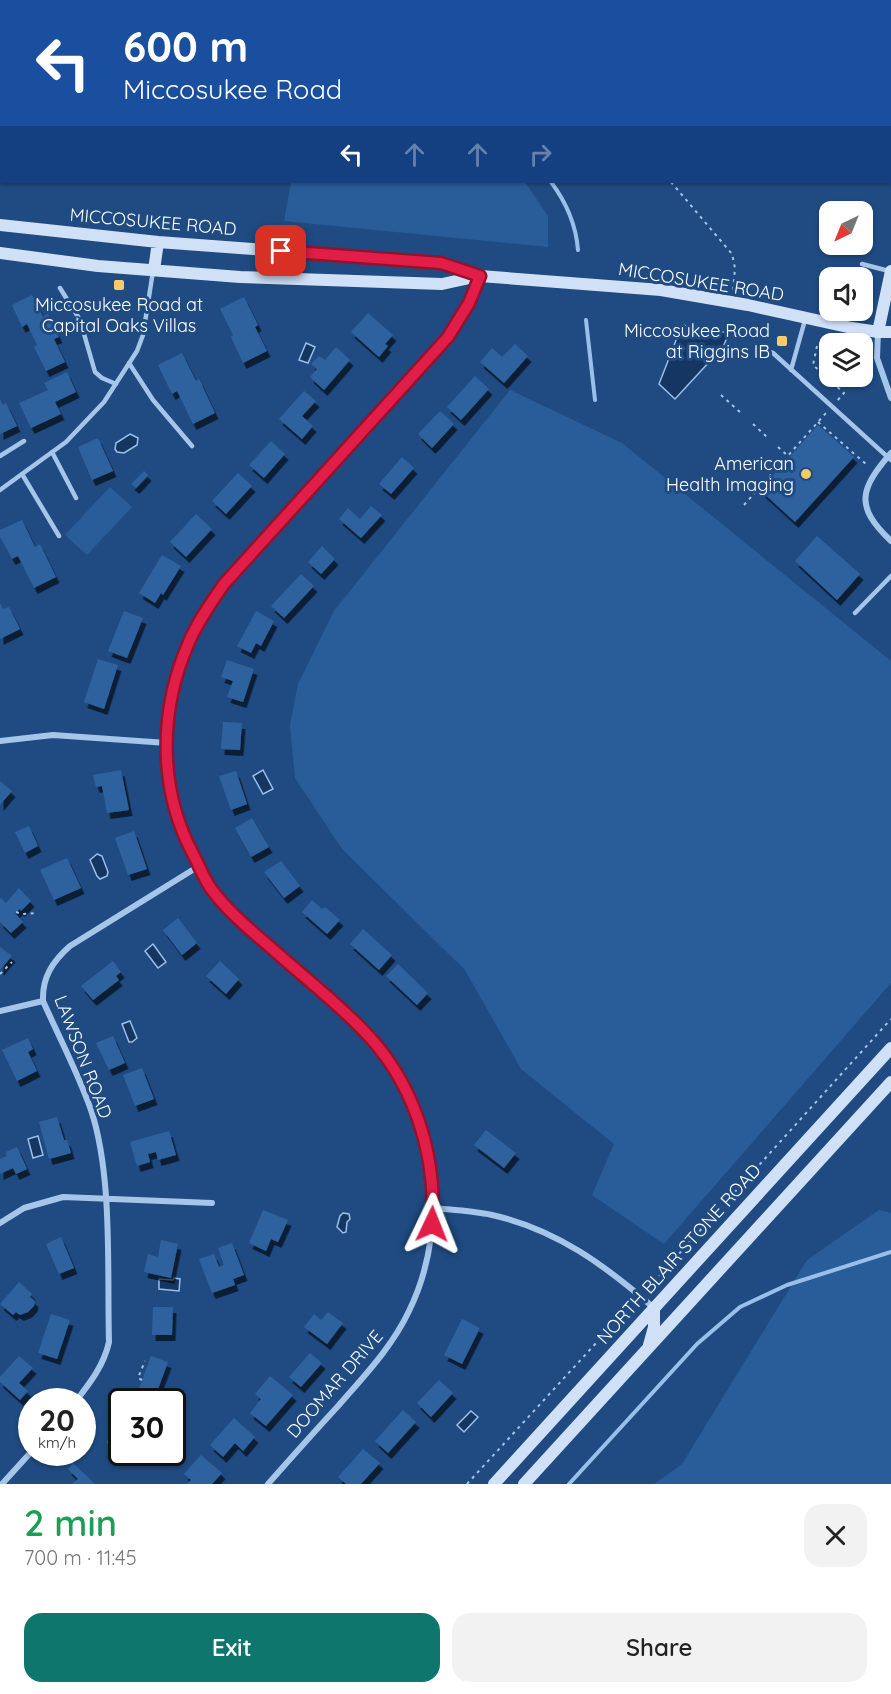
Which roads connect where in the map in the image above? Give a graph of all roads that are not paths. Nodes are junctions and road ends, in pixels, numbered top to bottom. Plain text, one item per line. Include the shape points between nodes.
1 (0, 225) edge
2 (158, 242) junction
3 (0, 253) edge
4 (862, 264) dead end
5 (154, 270) junction
6 (891, 271) edge
7 (480, 276) junction
8 (60, 288) dead end
9 (806, 318) junction
10 (885, 332) edge
11 (891, 339) edge
12 (762, 350) dead end
13 (129, 363) junction
14 (791, 370) junction
15 (116, 384) junction
16 (891, 398) edge
17 (24, 441) dead end
18 (192, 447) dead end
19 (52, 452) junction
20 (0, 456) edge
21 (890, 457) edge
22 (22, 474) junction
23 (0, 490) edge
24 (76, 498) dead end
25 (60, 536) dead end
26 (891, 541) edge
27 (891, 576) edge
28 (855, 613) dead end
29 (0, 741) edge
30 (166, 743) junction
31 (199, 866) junction
32 (43, 1001) junction
33 (0, 1011) edge
34 (891, 1048) edge
35 (891, 1082) edge
36 (105, 1198) junction
37 (212, 1203) dead end
38 (433, 1208) junction
39 (0, 1223) edge
40 (654, 1308) junction
41 (648, 1349) junction
42 (86, 1388) edge
43 (18, 1466) edge
44 (2, 1484) edge
45 (268, 1484) edge
46 (495, 1484) edge
47 (524, 1484) edge

1 - 2 street, MICCOSUKEE ROAD
2 - 5 street
2 - 7 street, MICCOSUKEE ROAD via 441,263
3 - 5 street, MICCOSUKEE ROAD
4 - 6 lane
5 - 7 street, MICCOSUKEE ROAD via 442,284
5 - 13 lane via 143,335
6 - 10 street
7 - 9 street, MICCOSUKEE ROAD via 661,290
7 - 30 street, DOOMAR DRIVE via 448,337 224,584 189,641 176,677
8 - 15 lane via 80,320 95,372
9 - 10 street, MICCOSUKEE ROAD
9 - 14 lane
10 - 11 street, MICCOSUKEE ROAD
10 - 16 street via 877,358
12 - 14 lane via 772,353
13 - 15 lane
13 - 18 lane
14 - 21 lane
15 - 19 lane via 104,402
17 - 20 lane
19 - 22 lane
19 - 24 lane
21 - 26 street via 869,482 866,503 874,524
22 - 23 lane
22 - 25 lane
27 - 28 lane
29 - 30 street via 53,735
30 - 31 street, DOOMAR DRIVE via 174,804
31 - 32 street, LAWSON ROAD via 70,946 50,969
31 - 38 street, DOOMAR DRIVE via 211,889 238,919 362,1028 381,1050 410,1099 427,1147
32 - 33 street
32 - 36 street, LAWSON ROAD via 91,1110
34 - 40 street, NORTH BLAIR STONE ROAD
35 - 41 street
36 - 37 street
36 - 39 street via 63,1197 44,1201
36 - 42 street, LAWSON ROAD via 109,1342 98,1371
38 - 40 street via 491,1215 544,1232 594,1259
38 - 45 street, DOOMAR DRIVE via 425,1270 397,1334
40 - 41 street
40 - 46 street, NORTH BLAIR STONE ROAD
41 - 47 street
43 - 44 street

